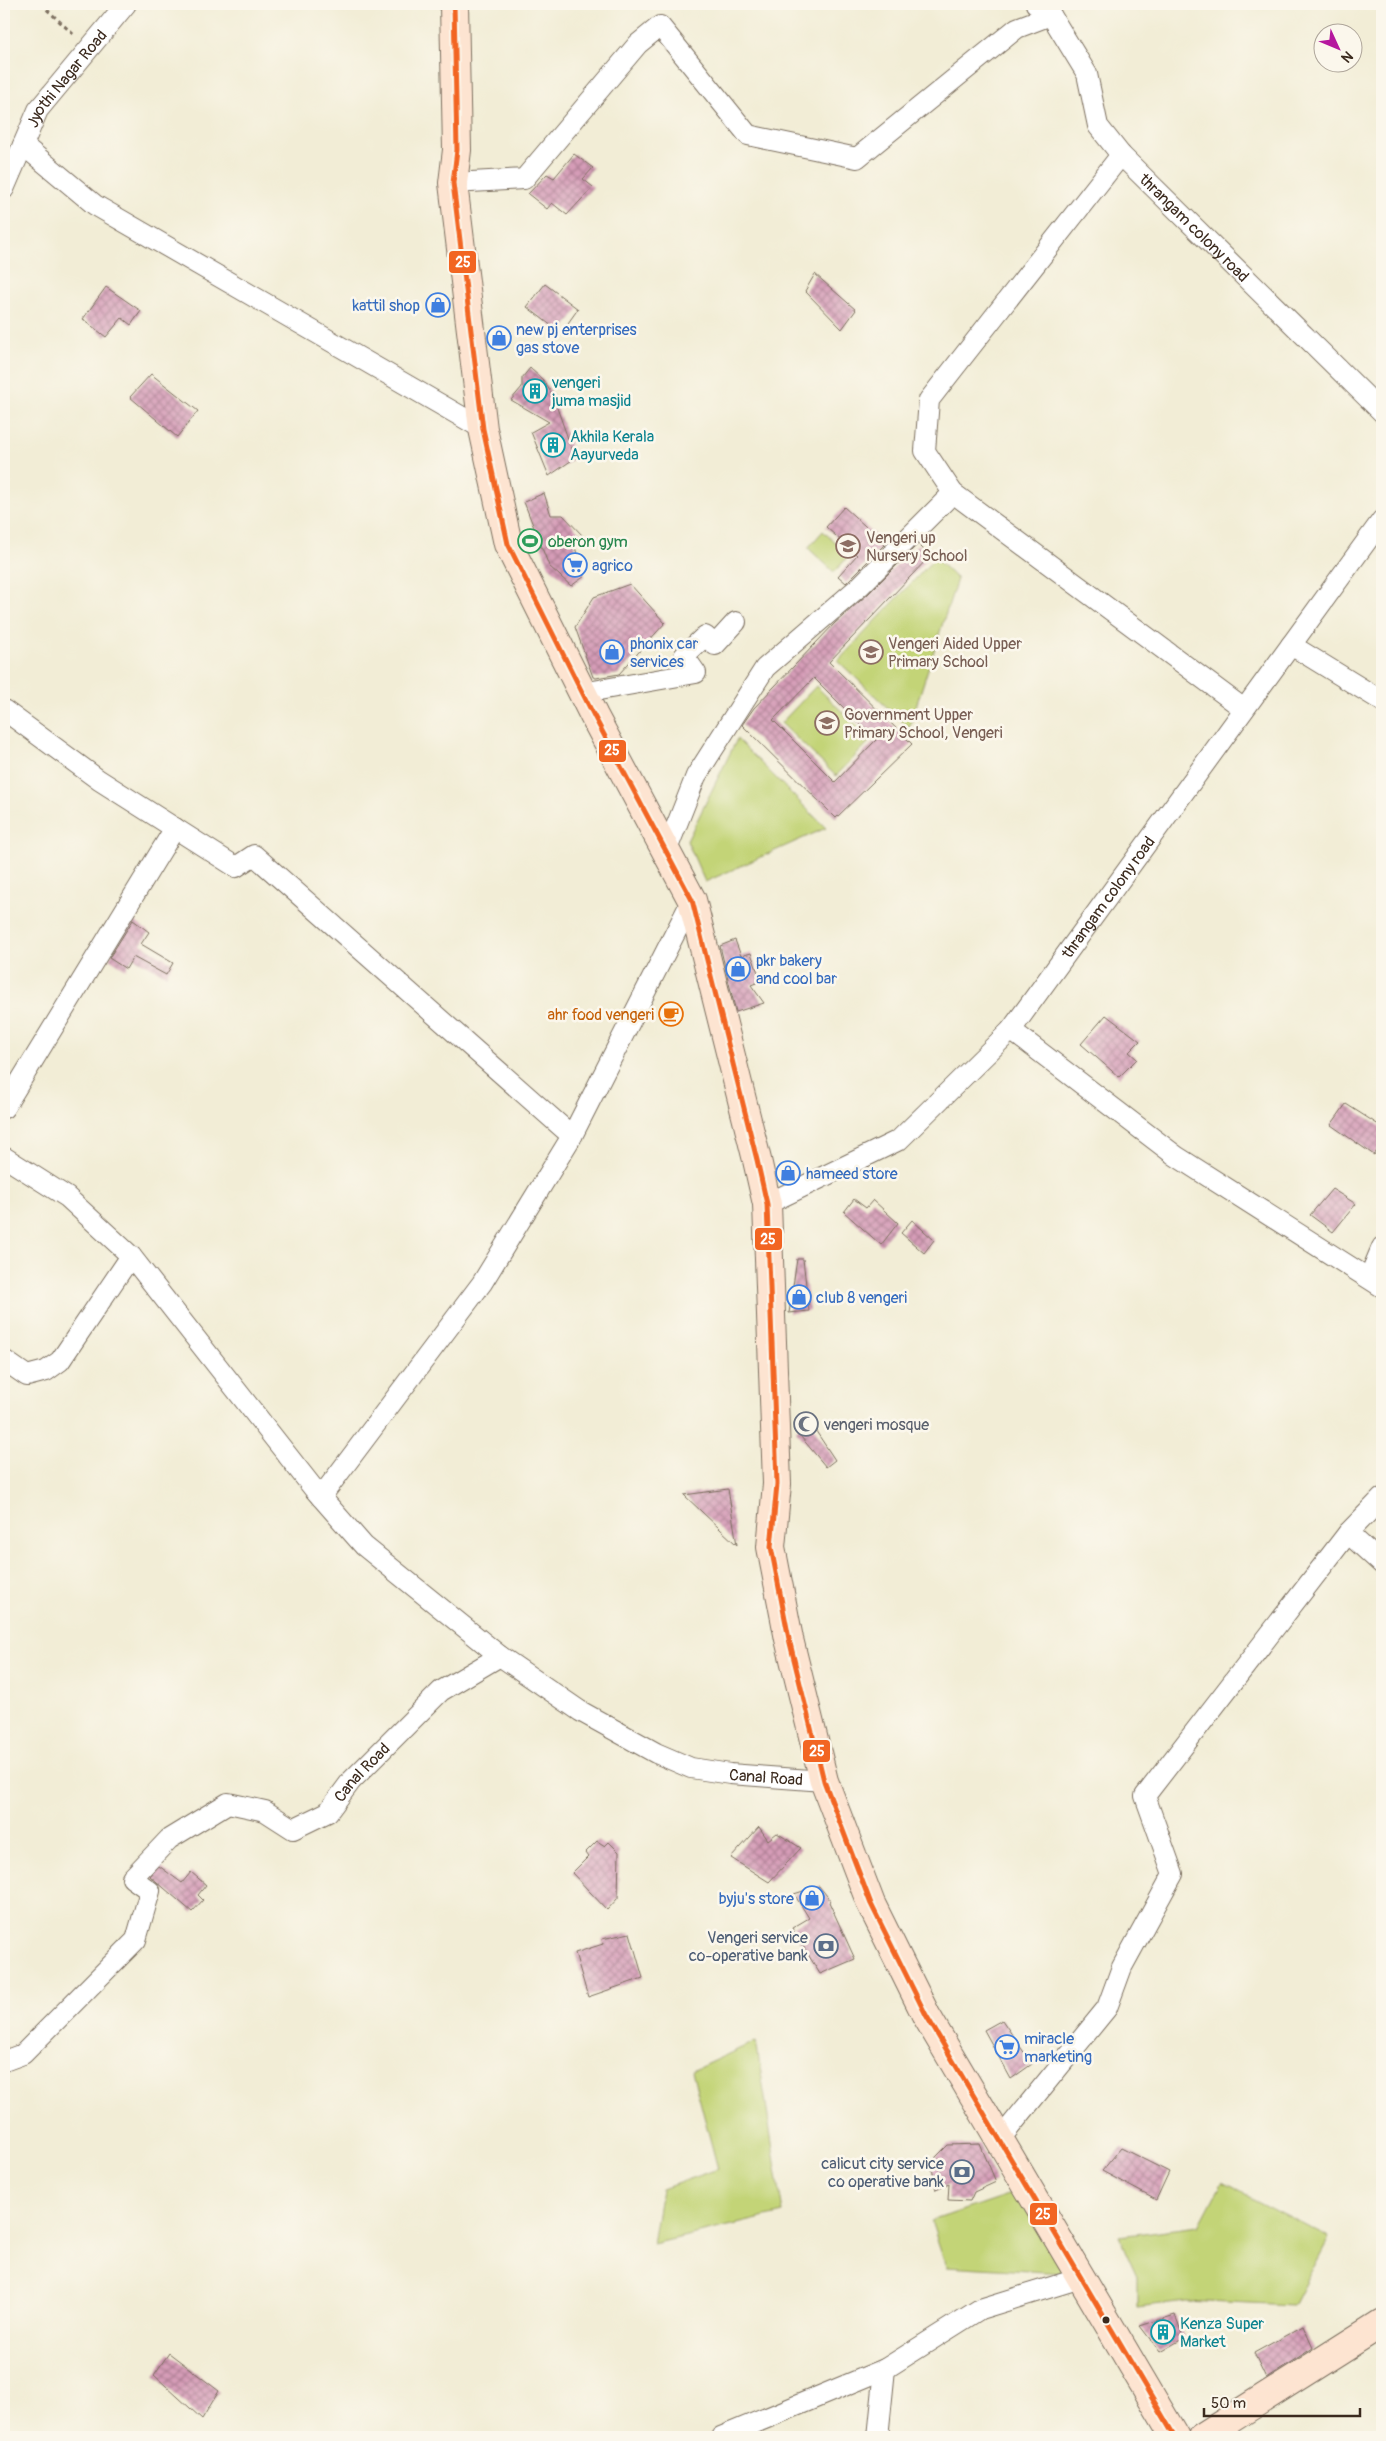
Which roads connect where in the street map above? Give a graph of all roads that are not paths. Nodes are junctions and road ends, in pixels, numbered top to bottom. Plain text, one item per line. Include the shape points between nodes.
1 (126, 4) edge
2 (454, 4) edge
3 (1043, 9) edge
4 (22, 145) junction
5 (1121, 155) junction
6 (454, 183) junction
7 (4, 188) edge
8 (1382, 412) edge
9 (483, 429) junction
10 (953, 493) junction
11 (1382, 520) edge
12 (736, 622) dead end
13 (1291, 645) junction
14 (582, 693) junction
15 (1382, 701) edge
16 (1244, 709) junction
17 (4, 710) edge
18 (175, 828) junction
19 (666, 852) junction
20 (692, 900) junction
21 (1011, 1030) junction
22 (4, 1108) edge
23 (572, 1136) junction
24 (4, 1157) edge
25 (767, 1204) junction
26 (1382, 1247) edge
27 (131, 1256) junction
28 (1376, 1283) edge
29 (4, 1360) edge
30 (321, 1497) junction
31 (1382, 1498) edge
32 (1348, 1533) junction
33 (1382, 1564) edge
34 (500, 1656) junction
35 (824, 1781) junction
36 (4, 2061) edge
37 (1000, 2139) junction
38 (1081, 2278) junction
39 (1382, 2324) edge
40 (885, 2369) junction
41 (721, 2437) edge
42 (878, 2437) edge
43 (1175, 2437) edge
44 (1202, 2437) edge

1 - 4 street, Jyothi Nagar Road via 38,110
2 - 6 main road via 457,150
3 - 5 street, thrangam colony road via 1087,74 1098,126
3 - 6 street via 857,158 748,135 660,26 638,44 524,179
4 - 7 street, Jyothi Nagar Road
4 - 9 street via 95,205
5 - 8 street, thrangam colony road
5 - 10 street via 929,400 925,450
6 - 9 main road
9 - 14 main road via 508,544
10 - 16 street
10 - 19 street via 860,586 765,668 696,776
11 - 13 street, thrangam colony road
12 - 14 street via 715,645 706,636 684,656 696,673
13 - 15 street
13 - 16 street, thrangam colony road
14 - 19 main road
16 - 21 street, thrangam colony road
17 - 18 street via 99,780
18 - 22 street
18 - 23 street via 236,867 254,855
19 - 20 main road
20 - 23 street
20 - 25 main road
21 - 25 street, thrangam colony road via 899,1140
21 - 28 street via 1176,1156
23 - 30 street via 482,1283
24 - 27 street via 66,1197
25 - 35 main road via 777,1484 771,1547 789,1639
26 - 28 street
27 - 29 street via 60,1360 46,1371 27,1376
27 - 30 street
30 - 34 street via 364,1546
31 - 32 street
32 - 33 street
32 - 37 street via 1145,1796 1172,1874 1122,1967 1107,2008
34 - 35 street, Canal Road via 580,1711 691,1768
34 - 36 street, Canal Road via 442,1691 363,1768 328,1812 293,1829 265,1811 228,1804 169,1839 132,1878 150,1891 136,1940 23,2054
35 - 37 main road via 871,1904 926,2015
37 - 38 main road
38 - 40 street via 980,2309
38 - 43 main road
39 - 44 main road
40 - 41 street
40 - 42 street

